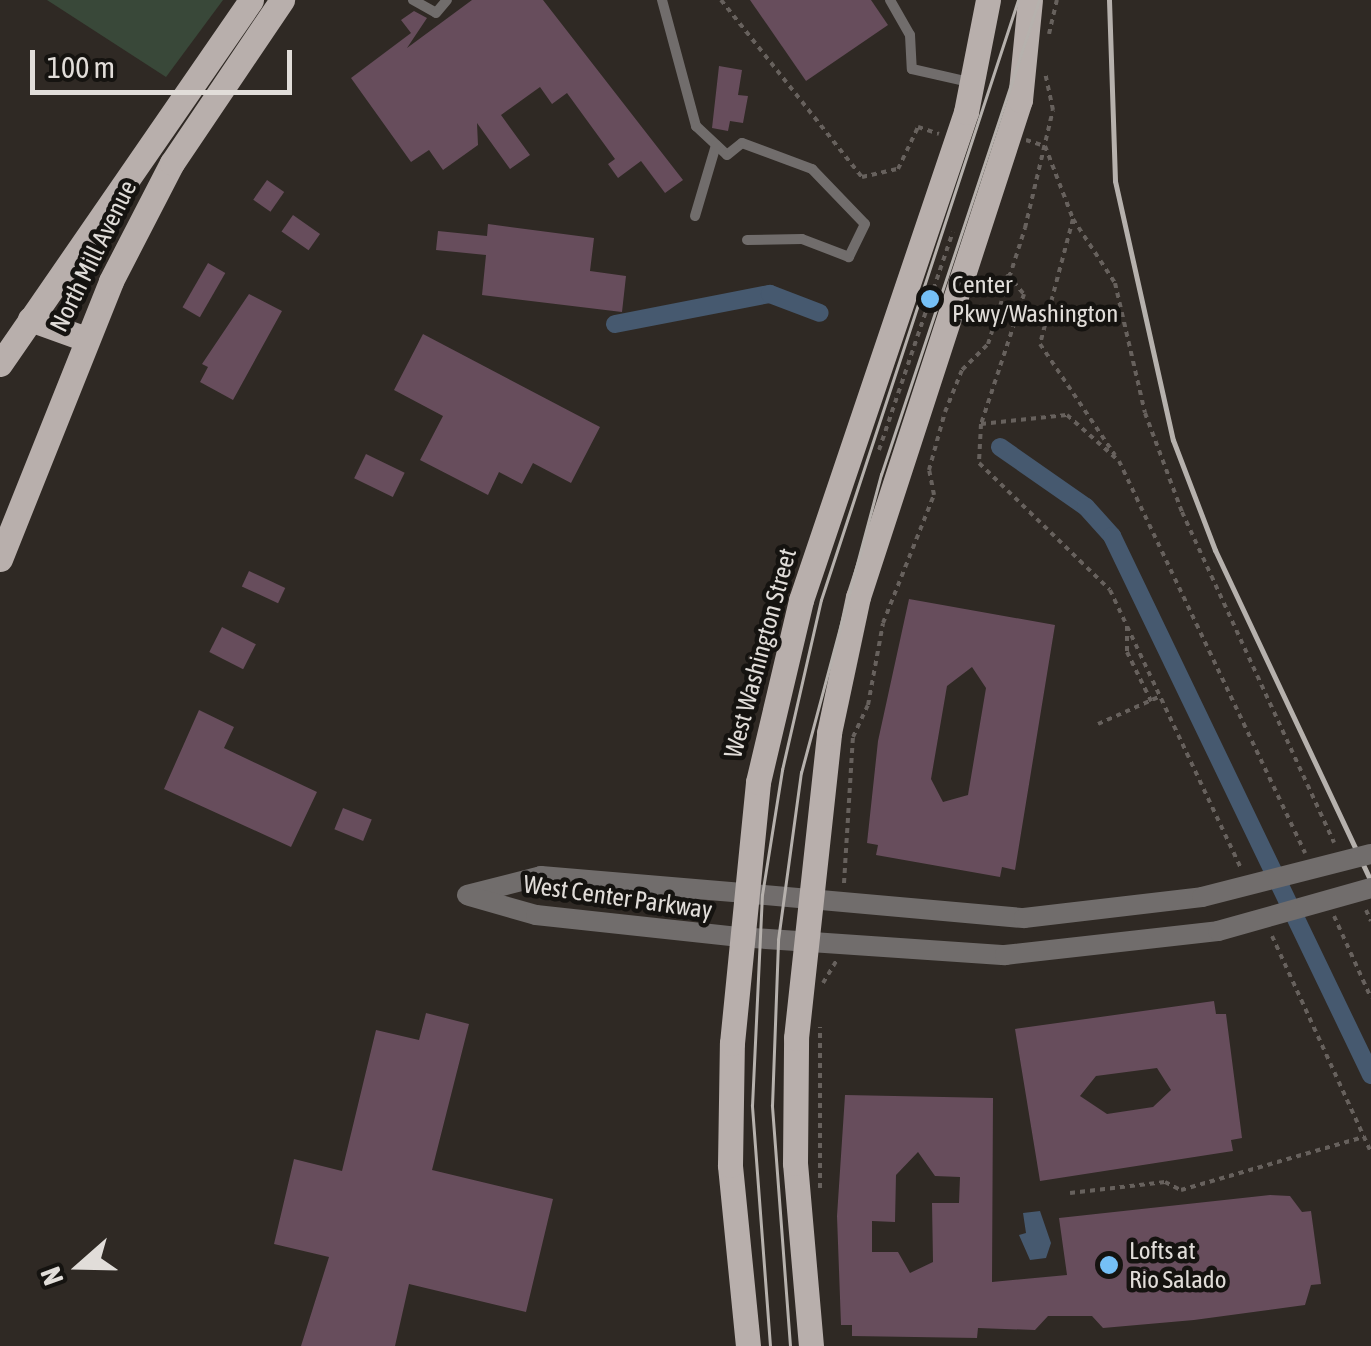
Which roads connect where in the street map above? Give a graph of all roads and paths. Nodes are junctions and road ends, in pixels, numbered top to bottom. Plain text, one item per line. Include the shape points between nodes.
1 (251, 0) edge
2 (282, 0) edge
3 (413, 0) edge
4 (447, 0) edge
5 (662, 0) edge
6 (721, 0) edge
7 (890, 0) edge
8 (988, 0) edge
9 (1030, 0) edge
10 (1057, 0) edge
11 (1046, 50) dead end
12 (1045, 61) dead end
13 (975, 83) junction
14 (943, 136) dead end
15 (1022, 139) dead end
16 (716, 146) junction
17 (1045, 146) junction
18 (695, 216) dead end
19 (1072, 219) junction
20 (956, 224) dead end
21 (747, 240) dead end
22 (1008, 274) junction
23 (30, 320) junction
24 (86, 338) junction
25 (0, 364) edge
26 (981, 424) junction
27 (880, 450) dead end
28 (1120, 461) junction
29 (0, 558) edge
30 (1127, 626) junction
31 (1161, 696) junction
32 (1151, 701) junction
33 (1098, 724) dead end
34 (1338, 850) dead end
35 (1371, 854) edge
36 (1313, 872) dead end
37 (844, 884) dead end
38 (1249, 886) dead end
39 (742, 893) junction
40 (1367, 896) edge
41 (806, 900) junction
42 (1330, 908) dead end
43 (1265, 921) dead end
44 (1371, 921) edge
45 (738, 937) junction
46 (802, 941) junction
47 (836, 961) dead end
48 (822, 996) dead end
49 (1371, 998) edge
50 (820, 1011) dead end
51 (1364, 1137) junction
52 (1371, 1152) edge
53 (1070, 1193) dead end
54 (820, 1199) dead end
55 (748, 1346) edge
56 (811, 1346) edge

1 - 23 main road, North Mill Avenue
2 - 24 main road, North Mill Avenue via 172,163
3 - 4 lane via 436,12
5 - 16 lane via 676,74 696,126
6 - 14 path via 862,177 898,169 918,127
7 - 13 lane via 910,35 912,69
8 - 13 main road, West Washington Street
9 - 41 main road via 1028,63 1010,135 858,598
10 - 11 path
12 - 17 path via 1053,110
13 - 39 main road, West Washington Street via 800,600 770,717
15 - 17 path
16 - 18 lane
16 - 21 lane via 727,155 742,143 812,169 865,224 849,257 802,239
17 - 19 path
17 - 22 path
19 - 28 path via 1040,344
19 - 34 path via 1116,282 1145,413 1182,512
20 - 27 path
22 - 26 path via 1022,301
22 - 37 path via 988,344 954,386 929,470 932,502 884,623 868,706 853,737
23 - 24 main road
23 - 25 main road, North Mill Avenue
24 - 29 main road, North Mill Avenue
26 - 28 path via 1067,415
26 - 30 path via 979,463 1094,567
28 - 36 path
30 - 31 path
30 - 32 path via 1127,652
31 - 32 path
31 - 38 path
32 - 33 path
35 - 41 street, West Center Parkway, bridge via 1202,898 1052,918
39 - 41 street, West Center Parkway
39 - 45 main road, West Washington Street
39 - 45 street, West Center Parkway via 541,876 467,896 536,915
40 - 44 path
40 - 46 street, West Center Parkway, bridge via 1218,931 1039,955
41 - 46 main road
42 - 49 path
43 - 51 path
45 - 46 street, West Center Parkway
45 - 55 main road, West Washington Street via 730,1165
46 - 56 main road via 795,1163
47 - 48 path
50 - 54 path
51 - 52 path
51 - 53 path via 1181,1190 1165,1182

